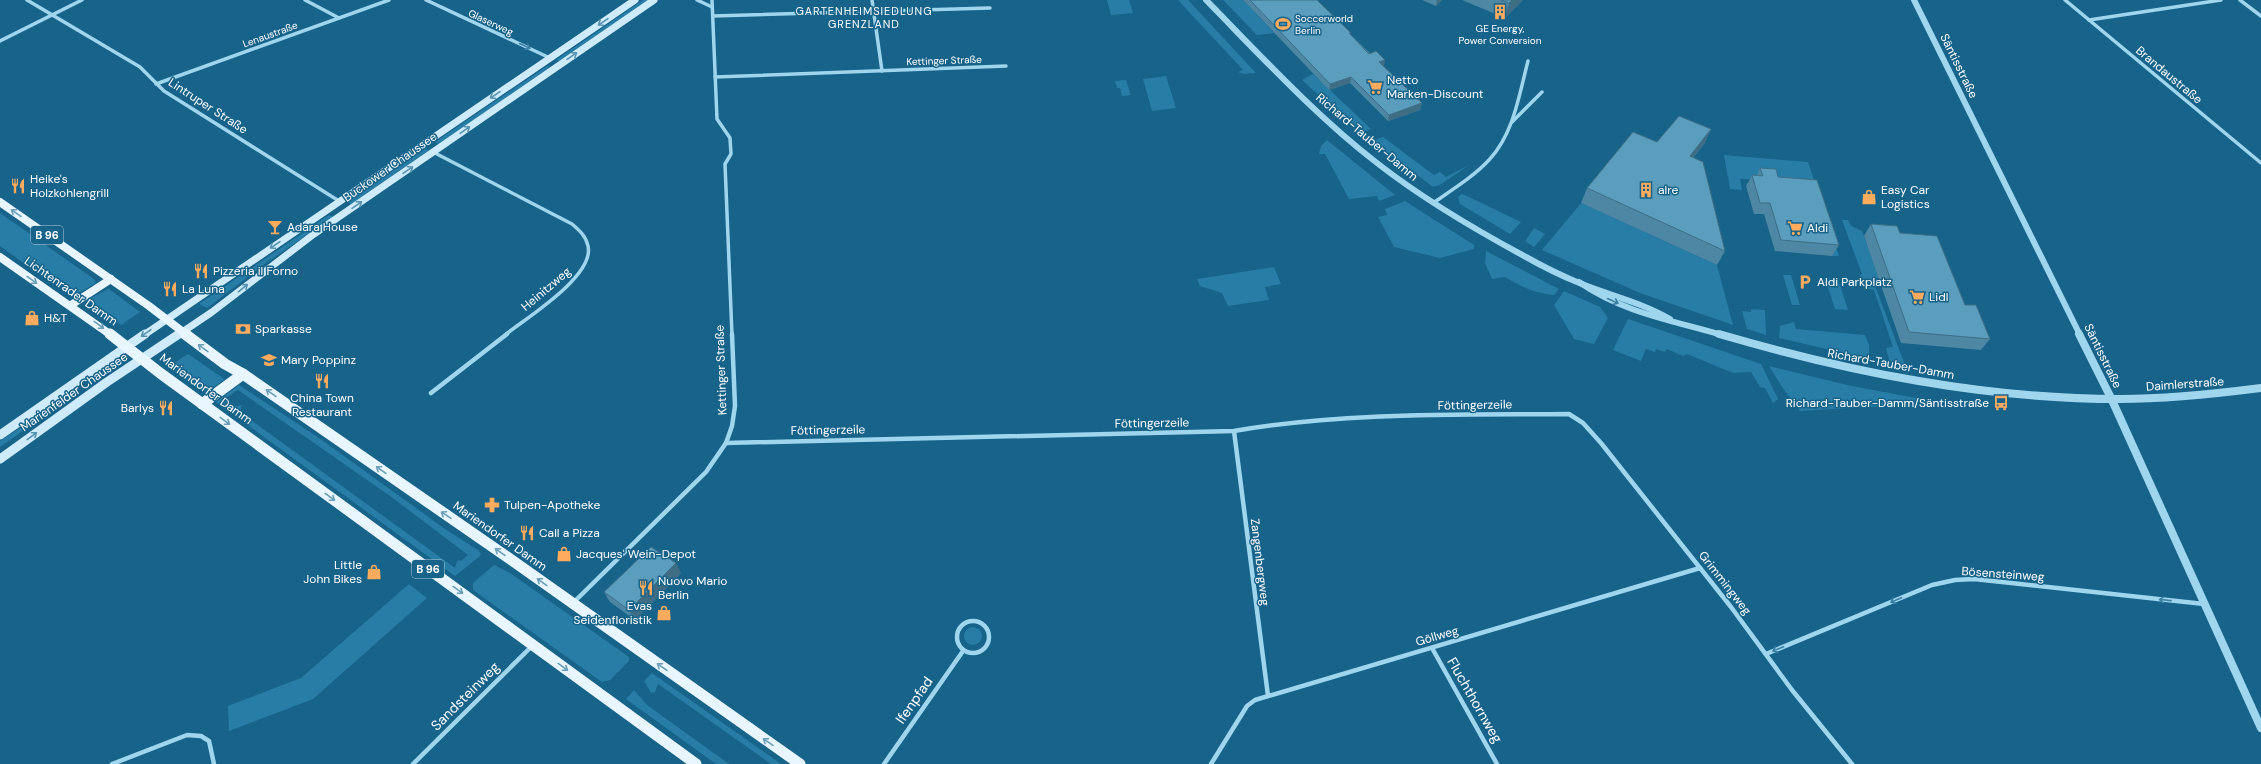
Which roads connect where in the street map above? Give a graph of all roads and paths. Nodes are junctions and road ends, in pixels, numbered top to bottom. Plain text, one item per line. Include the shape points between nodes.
1 (27, 0) edge
2 (82, 0) edge
3 (306, 0) edge
4 (389, 0) edge
5 (426, 0) edge
6 (635, 0) edge
7 (654, 0) edge
8 (697, 0) edge
9 (712, 0) edge
10 (872, 0) edge
11 (1206, 0) edge
12 (1914, 0) edge
13 (2065, 0) edge
14 (2221, 0) edge
15 (2240, 0) edge
16 (712, 7) junction
17 (990, 8) dead end
18 (874, 12) junction
19 (52, 15) junction
20 (713, 16) junction
21 (2261, 16) edge
22 (339, 18) junction
23 (2089, 20) junction
24 (0, 40) edge
25 (550, 58) junction
26 (1528, 61) dead end
27 (1006, 66) dead end
28 (882, 71) junction
29 (715, 77) junction
30 (156, 84) junction
31 (1542, 92) dead end
32 (1511, 123) junction
33 (433, 152) junction
34 (2261, 163) edge
35 (339, 201) junction
36 (0, 202) edge
37 (1433, 203) junction
38 (0, 257) edge
39 (110, 280) junction
40 (71, 305) junction
41 (166, 320) junction
42 (182, 332) junction
43 (127, 347) junction
44 (142, 359) junction
45 (244, 374) junction
46 (2261, 388) edge
47 (431, 393) dead end
48 (2111, 398) junction
49 (202, 404) junction
50 (1577, 418) joint
51 (1234, 431) junction
52 (0, 435) edge
53 (726, 443) junction
54 (0, 459) edge
55 (1700, 568) junction
56 (572, 604) junction
57 (2204, 604) junction
58 (533, 645) junction
59 (1432, 648) junction
60 (963, 651) junction
61 (1766, 654) junction
62 (1268, 696) junction
63 (2261, 728) edge
64 (112, 764) edge
65 (214, 764) edge
66 (414, 764) edge
67 (696, 764) edge
68 (800, 764) edge
69 (884, 764) edge
70 (1211, 764) edge
71 (1497, 764) edge
72 (1852, 764) edge

1 - 19 street, Lintruper Straße
2 - 19 street
3 - 22 street
4 - 22 street, Lenaustraße
5 -> 25 street, Glaserweg
6 -> 25 main road, Buckower Chaussee
33 -> 7 main road, Buckower Chaussee
8 - 16 street
9 - 16 street, Kettinger Straße
10 - 18 street
11 - 37 street, Richard-Tauber-Damm via 1331,124 1374,160
12 - 48 street, Säntisstraße
13 - 23 street, Brandaustraße
14 - 23 street
15 - 21 street
16 - 20 street, Kettinger Straße
17 - 18 street
18 - 20 street
18 - 28 street
19 - 24 street
19 - 30 street, Lintruper Straße via 140,67
20 - 29 street, Kettinger Straße
22 - 30 street, Lenaustraße
23 - 34 street, Brandaustraße
25 -> 35 main road, Buckower Chaussee
26 - 32 street
27 - 28 street, Kettinger Straße
28 - 29 street, Kettinger Straße
29 - 53 street, Kettinger Straße via 717,119 730,138 731,154 725,164 735,406
30 - 35 street, Lintruper Straße
31 - 32 street
32 - 37 street via 1494,154 1472,175
42 -> 33 main road, Buckower Chaussee via 212,312 279,259
33 - 47 street, Heinitzweg via 572,224 587,236 589,250 583,269 569,286
35 -> 41 main road, Buckower Chaussee
39 -> 36 main road, B 96
37 - 48 street, Richard-Tauber-Damm via 1510,248 1579,282 1591,291 1656,319 1672,320 1761,348 1877,374 2001,392
38 -> 40 main road, Lichtenrader Damm / B 96
39 - 40 main road
39 - 41 main road, B 96
40 -> 43 main road, Lichtenrader Damm / B 96
41 - 42 main road, B 96
41 -> 43 main road, Marienfelder Chaussee
42 - 44 main road, Buckower Chaussee
45 -> 42 main road, Mariendorfer Damm / B 96 via 225,364
43 - 44 main road, Mariendorfer Damm / B 96
43 - 52 main road, Marienfelder Chaussee
44 - 49 main road, Mariendorfer Damm / B 96
54 -> 44 main road, Marienfelder Chaussee
45 - 49 main road
56 -> 45 main road, Mariendorfer Damm / B 96
46 - 48 street, Daimlerstraße via 2172,397
48 - 57 street, Säntisstraße
49 -> 58 main road, Mariendorfer Damm / B 96
50 - 51 street, Föttingerzeile via 1569,414 1445,415 1286,422
50 - 55 street, Grimmingweg via 1601,443
51 - 53 street, Föttingerzeile
51 - 62 street, Zangenbergweg
53 - 56 street, Kettinger Straße via 696,484
55 - 59 street, Göllweg
55 - 61 street, Grimmingweg
68 -> 56 main road, Mariendorfer Damm / B 96
57 -> 61 street, Bösensteinweg via 1974,579 1955,580 1932,585
57 - 63 street, Säntisstraße
58 - 66 street, Sandsteinweg
58 -> 67 main road, Mariendorfer Damm / B 96
59 - 62 street, Göllweg
59 - 71 street, Fluchthornweg
60 - 60 street via 974,652 988,644 990,634 986,626 976,621 958,630 955,639
60 - 69 street, Ifenpfad
61 - 72 street, Grimmingweg
62 - 70 street, Göllweg via 1247,706
64 - 65 street via 187,735 199,735 212,745

